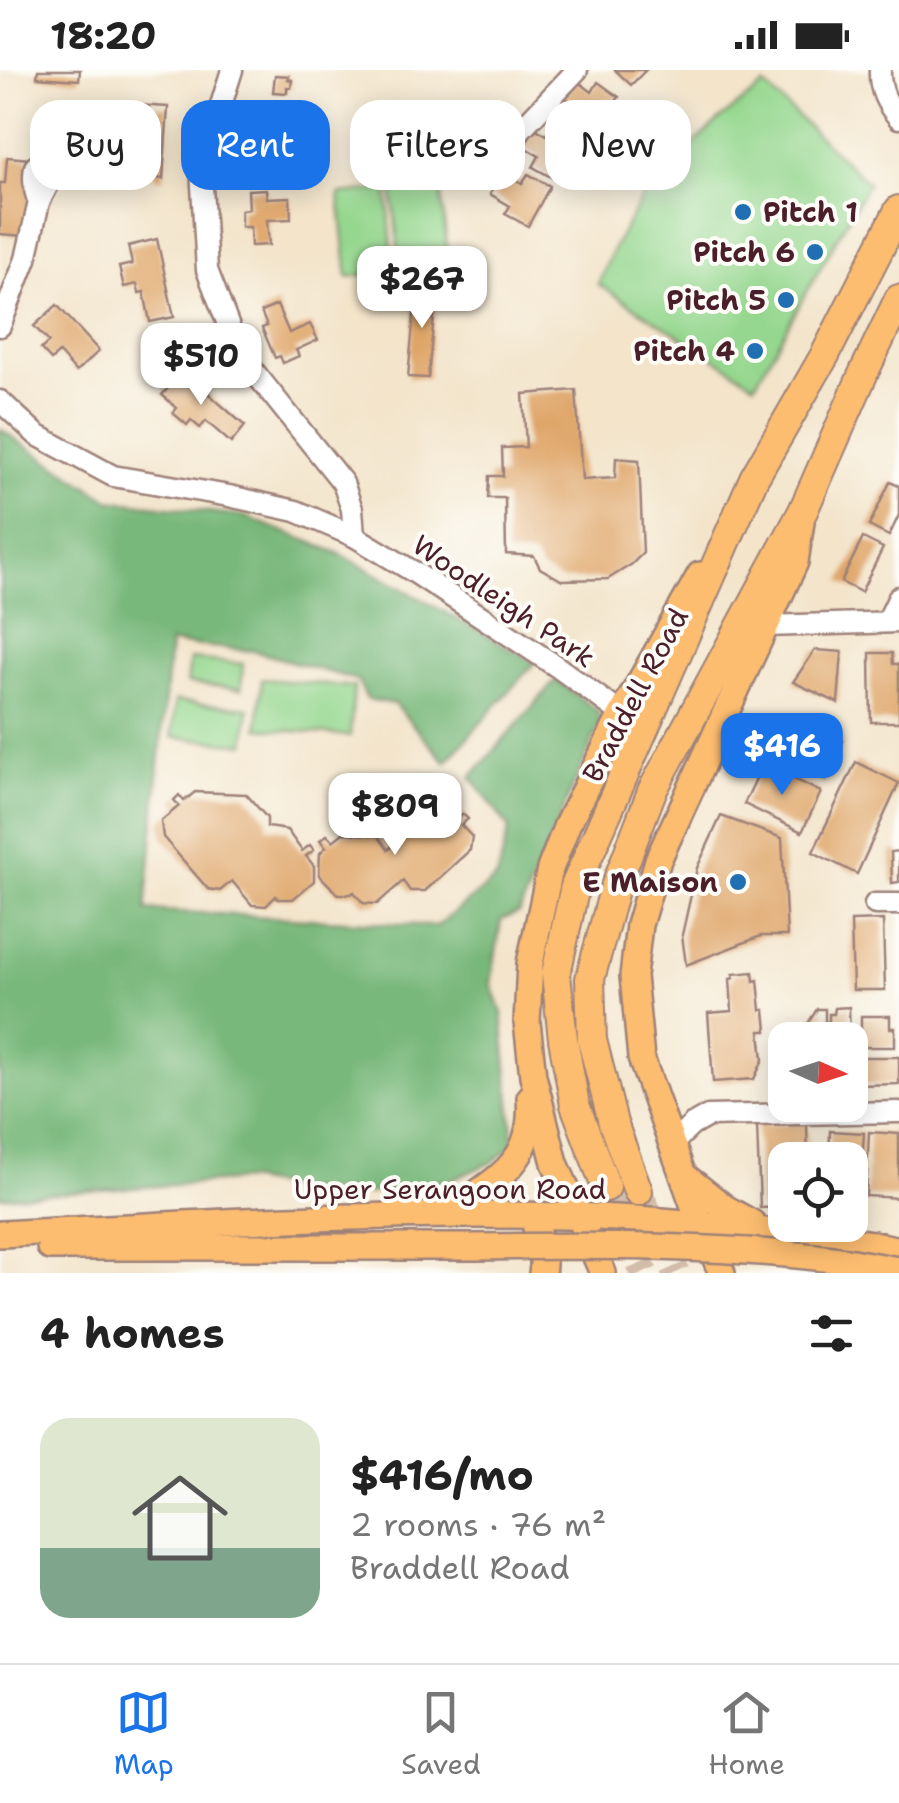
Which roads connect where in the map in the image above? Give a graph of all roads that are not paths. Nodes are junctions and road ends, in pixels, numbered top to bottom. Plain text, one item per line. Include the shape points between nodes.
1 (232, 70) edge
2 (577, 70) edge
3 (880, 70) edge
4 (899, 118) edge
5 (525, 125) edge
6 (38, 202) dead end
7 (899, 210) edge
8 (899, 299) edge
9 (0, 326) edge
10 (0, 401) edge
11 (754, 478) junction
12 (803, 511) junction
13 (354, 536) junction
14 (899, 597) edge
15 (893, 622) edge
16 (765, 626) junction
17 (622, 714) junction
18 (875, 904) dead end
19 (899, 904) edge
20 (528, 1048) junction
21 (899, 1112) edge
22 (672, 1144) junction
23 (683, 1174) junction
24 (606, 1187) tunnel mouth
25 (638, 1192) tunnel mouth
26 (447, 1215) junction
27 (521, 1216) junction
28 (577, 1216) junction
29 (700, 1223) junction
30 (765, 1231) junction
31 (0, 1234) edge
32 (0, 1244) edge
33 (899, 1250) edge
34 (899, 1270) edge
35 (542, 1273) edge
36 (603, 1273) edge
37 (710, 1273) edge
38 (722, 1273) edge

1 - 13 street via 201,169 207,270 239,353 343,483
2 - 5 street
3 - 4 street via 888,107
6 - 9 street via 26,259
7 - 11 highway, Braddell Road
8 - 12 highway
10 - 13 street, Woodleigh Park via 37,435 113,476 296,511
11 - 17 main road, Braddell Road
11 - 24 highway via 575,886 556,974 575,1105
12 - 16 main road via 795,562
12 - 25 highway via 652,792 614,890 590,979 592,1040
13 - 17 street, Woodleigh Park
14 - 15 street
15 - 16 street
16 - 22 main road via 658,860 639,924 633,976 638,1049
17 - 20 main road, Braddell Road via 550,869 530,963
18 - 19 street
20 - 26 main road via 528,1140 514,1164
20 - 28 main road, Braddell Road via 555,1163
21 - 22 street via 708,1116
22 - 23 main road
23 - 29 main road
23 - 30 main road
26 - 27 main road, Upper Serangoon Road
26 - 31 main road, Upper Serangoon Road
27 - 28 main road, Upper Serangoon Road
27 - 35 main road via 536,1228
28 - 29 main road, Upper Serangoon Road
28 - 36 main road, Braddell Road
29 - 30 main road, Upper Serangoon Road
29 - 37 main road via 696,1242
29 - 38 main road
30 - 33 main road, Upper Serangoon Road
32 - 34 main road, bridge via 620,1247 824,1258

